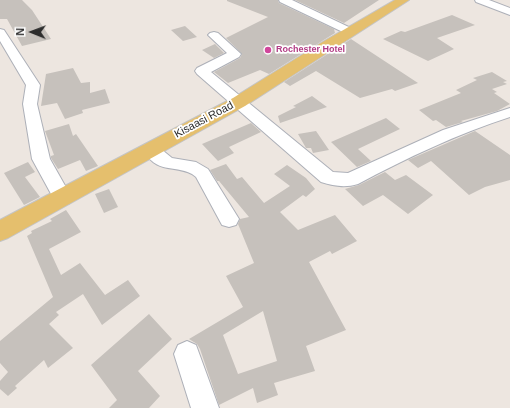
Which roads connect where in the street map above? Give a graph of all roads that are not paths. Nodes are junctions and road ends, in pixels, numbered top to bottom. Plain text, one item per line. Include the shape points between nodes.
1 (284, 0) edge
2 (403, 0) edge
3 (480, 0) edge
4 (510, 12) edge
5 (0, 32) edge
6 (351, 32) junction
7 (214, 35) dead end
8 (239, 102) junction
9 (510, 112) edge
10 (150, 149) junction
11 (63, 198) junction
12 (229, 219) dead end
13 (0, 231) edge
14 (187, 354) dead end
15 (205, 408) edge

1 - 6 street
2 - 6 main road, Kisaasi Road
3 - 4 street
5 - 11 street via 33,85 30,104 41,159
6 - 8 main road, Kisaasi Road
7 - 8 street via 235,54 202,71
8 - 9 street via 327,176 340,180 352,178 449,132
8 - 10 main road, Kisaasi Road
10 - 11 main road, Kisaasi Road
10 - 12 street via 167,163 188,166 202,173
11 - 13 main road, Kisaasi Road
14 - 15 street

